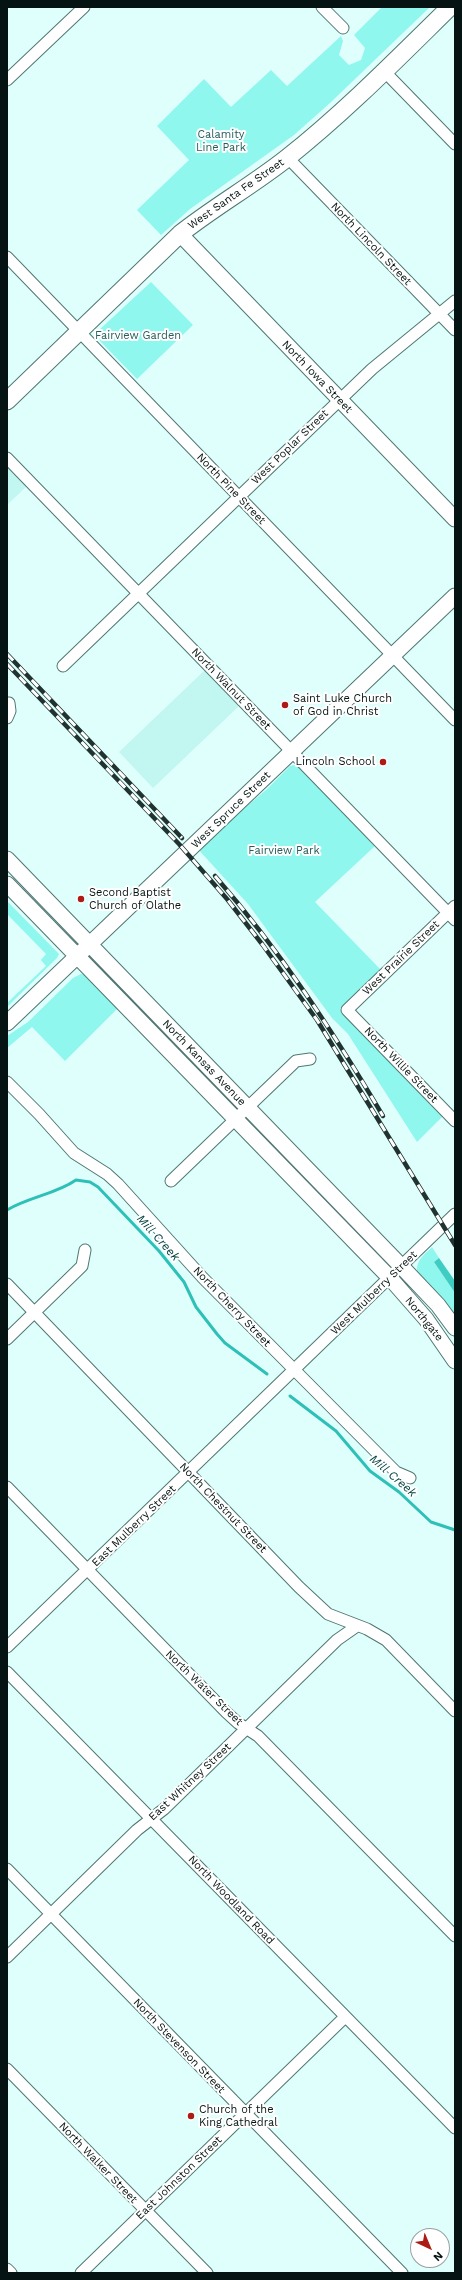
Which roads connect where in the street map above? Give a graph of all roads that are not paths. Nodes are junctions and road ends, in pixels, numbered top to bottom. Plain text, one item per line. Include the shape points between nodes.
1 (84, 7) edge
2 (322, 7) edge
3 (450, 7) edge
4 (343, 28) dead end
5 (384, 71) junction
6 (7, 80) edge
7 (455, 144) edge
8 (288, 158) junction
9 (180, 234) junction
10 (7, 257) edge
11 (455, 301) edge
12 (439, 313) junction
13 (455, 330) edge
14 (78, 331) junction
15 (340, 400) junction
16 (7, 401) edge
17 (7, 458) edge
18 (239, 497) junction
19 (455, 519) edge
20 (138, 593) junction
21 (455, 596) edge
22 (393, 656) junction
23 (63, 666) dead end
24 (9, 703) dead end
25 (7, 718) edge
26 (455, 720) edge
27 (292, 752) junction
28 (7, 859) edge
29 (7, 884) edge
30 (453, 913) edge
31 (90, 944) junction
32 (77, 956) junction
33 (347, 1010) joint
34 (7, 1023) edge
35 (310, 1059) dead end
36 (7, 1082) edge
37 (248, 1108) junction
38 (235, 1120) junction
39 (455, 1121) edge
40 (172, 1181) dead end
41 (455, 1214) edge
42 (85, 1250) dead end
43 (402, 1266) junction
44 (390, 1278) junction
45 (7, 1284) edge
46 (34, 1313) junction
47 (455, 1328) edge
48 (7, 1339) edge
49 (455, 1361) edge
50 (294, 1371) junction
51 (189, 1472) junction
52 (410, 1478) dead end
53 (7, 1487) edge
54 (88, 1570) junction
55 (357, 1626) junction
56 (7, 1647) edge
57 (7, 1672) edge
58 (455, 1711) edge
59 (247, 1728) junction
60 (152, 1818) junction
61 (7, 1869) edge
62 (51, 1914) junction
63 (455, 1936) edge
64 (7, 1956) edge
65 (345, 2017) junction
66 (7, 2069) edge
67 (245, 2114) junction
68 (455, 2128) edge
69 (145, 2210) junction
70 (7, 2269) edge
71 (11, 2273) edge
72 (81, 2273) edge
73 (207, 2273) edge
74 (402, 2273) edge

1 - 6 street
2 - 4 street
3 - 5 main road, West Santa Fe Street
5 - 7 street
5 - 8 main road, West Santa Fe Street
8 - 9 main road, West Santa Fe Street via 207,212
8 - 12 street, North Lincoln Street
9 - 14 main road, West Santa Fe Street
9 - 15 main road, North Iowa Street
10 - 14 street, North Pine Street
11 - 12 street, West Poplar Street
12 - 13 street, North Lincoln Street
12 - 15 street, West Poplar Street via 393,350
14 - 16 main road, West Santa Fe Street
14 - 18 street, North Pine Street
15 - 18 street, West Poplar Street
15 - 19 main road, North Iowa Street
17 - 20 street, North Walnut Street
18 - 20 street, West Poplar Street
18 - 22 street, North Pine Street
20 - 23 street, West Poplar Street
20 - 27 street, North Walnut Street
21 - 22 main road, West Spruce Street
22 - 26 street, North Pine Street
22 - 27 main road, West Spruce Street
24 - 25 street via 10,711
27 - 30 street, North Walnut Street
27 - 31 main road, West Spruce Street
28 - 31 main road, North Kansas Avenue
29 - 32 main road, North Kansas Avenue
30 - 33 street, West Prairie Street
31 - 32 main road, West Spruce Street
31 - 37 main road, North Kansas Avenue
32 - 34 main road, West Spruce Street
32 - 38 main road, North Kansas Avenue
33 - 39 street, North Willie Street
35 - 37 street via 296,1061
36 - 50 street, North Cherry Street via 74,1153 118,1184 203,1278
37 - 38 street
37 - 43 main road, North Kansas Avenue
38 - 40 street
38 - 44 main road, North Kansas Avenue
41 - 43 street, West Mulberry Street
42 - 46 street via 82,1266
43 - 44 street, West Mulberry Street
43 - 47 main road, Northgate via 438,1305
44 - 49 main road, Northgate via 426,1319
44 - 50 street, West Mulberry Street
45 - 46 street, North Chestnut Street
46 - 48 street
46 - 51 street, North Chestnut Street
50 - 51 street, East Mulberry Street
50 - 52 street, North Cherry Street via 396,1472
51 - 54 street, East Mulberry Street
51 - 55 street, North Chestnut Street via 328,1614
53 - 54 street, North Water Street
54 - 56 street, East Mulberry Street
54 - 59 street, North Water Street via 226,1712
55 - 58 street, North Chestnut Street via 386,1640
55 - 59 street, East Whitney Street via 337,1640
57 - 60 street, North Woodland Road
59 - 60 street, East Whitney Street
59 - 63 street, North Water Street via 258,1736
60 - 62 street, East Whitney Street
60 - 65 street, North Woodland Road
61 - 62 street, North Stevenson Street
62 - 64 street, East Whitney Street
62 - 67 street, North Stevenson Street
65 - 67 street, East Johnston Street
65 - 68 street, North Woodland Road
66 - 69 street, North Walker Street
67 - 69 street, East Johnston Street
67 - 74 street, North Stevenson Street
69 - 72 street, East Johnston Street
69 - 73 street, North Walker Street
70 - 71 street

